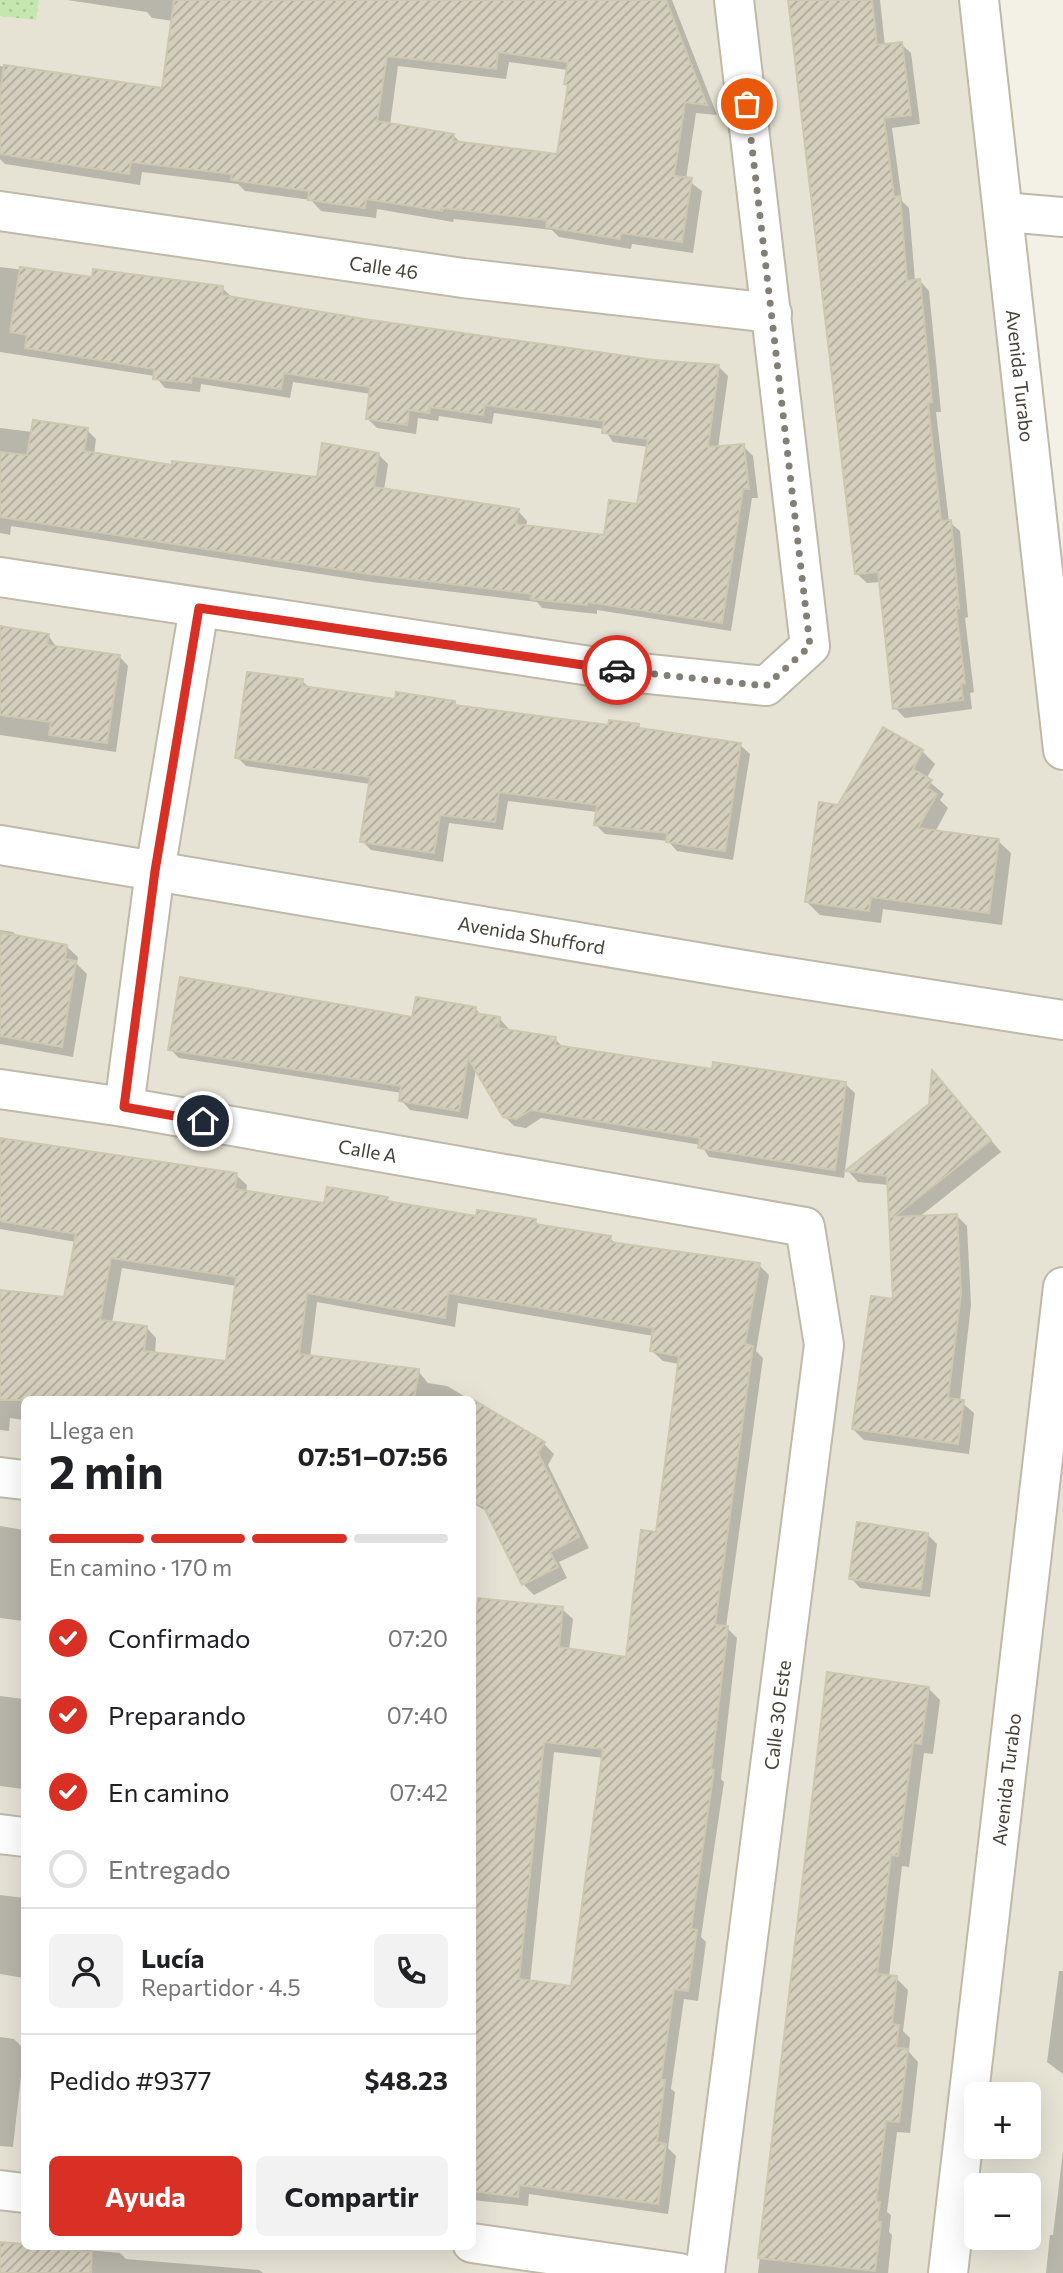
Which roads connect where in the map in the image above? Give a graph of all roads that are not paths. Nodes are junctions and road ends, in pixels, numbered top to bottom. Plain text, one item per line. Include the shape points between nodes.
1 (734, 0) edge
2 (979, 0) edge
3 (0, 211) edge
4 (1004, 212) junction
5 (1063, 217) edge
6 (772, 313) junction
7 (0, 577) edge
8 (199, 608) junction
9 (1063, 750) edge
10 (0, 845) edge
11 (155, 871) junction
12 (1063, 1020) edge
13 (0, 1089) edge
14 (124, 1107) junction
15 (736, 1215) joint
16 (1063, 1287) edge
17 (0, 1477) edge
18 (21, 1480) edge
19 (0, 1834) edge
20 (21, 1837) edge
21 (0, 2190) edge
22 (21, 2193) edge
23 (476, 2244) edge
24 (680, 2273) edge
25 (705, 2273) edge
26 (948, 2273) edge

1 - 6 street
2 - 4 street, Avenida Turabo
3 - 6 street, Calle 46 via 463,278
4 - 5 street
4 - 9 street, Avenida Turabo
6 - 8 street via 810,646 766,686 630,672
7 - 8 street
8 - 11 street
10 - 11 street, Avenida Shufford
11 - 12 street, Avenida Shufford
11 - 14 street
13 - 14 street, Calle A
14 - 15 street, Calle A
15 - 25 street, Calle 30 Este via 804,1227 824,1345
16 - 26 street, Avenida Turabo
17 - 18 street
19 - 20 street
21 - 22 street
23 - 24 street

